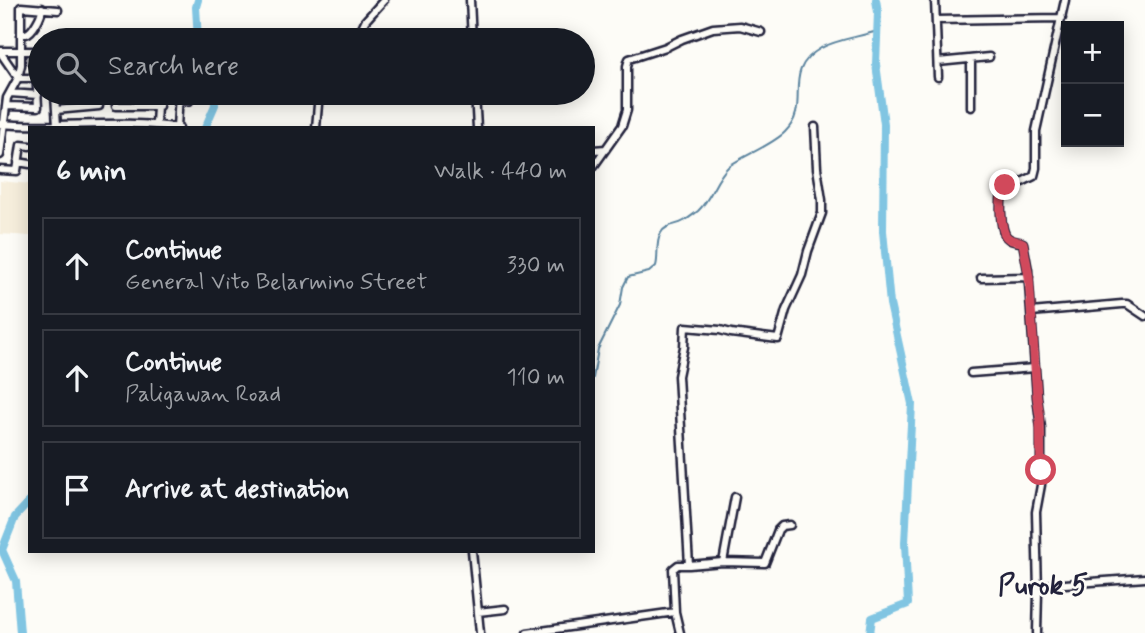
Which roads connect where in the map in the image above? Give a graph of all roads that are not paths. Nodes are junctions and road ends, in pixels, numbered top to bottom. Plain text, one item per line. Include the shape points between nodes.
1 (384, 0) edge
2 (470, 0) edge
3 (935, 0) edge
4 (1065, 0) edge
5 (42, 8) junction
6 (58, 10) dead end
7 (1062, 18) junction
8 (936, 20) junction
9 (32, 28) edge
10 (362, 28) edge
11 (471, 28) edge
12 (761, 32) dead end
13 (21, 33) junction
14 (28, 33) edge
15 (21, 51) junction
16 (28, 51) edge
17 (0, 52) edge
18 (989, 57) dead end
19 (971, 59) junction
20 (937, 62) junction
21 (938, 77) dead end
22 (19, 78) junction
23 (28, 78) edge
24 (10, 93) junction
25 (28, 94) edge
26 (38, 105) edge
27 (56, 105) edge
28 (99, 105) edge
29 (116, 105) edge
30 (159, 105) edge
31 (179, 105) edge
32 (318, 105) edge
33 (476, 105) edge
34 (7, 106) junction
35 (157, 106) junction
36 (971, 107) dead end
37 (56, 110) junction
38 (2, 124) edge
39 (152, 125) edge
40 (57, 126) edge
41 (94, 126) edge
42 (132, 126) edge
43 (178, 126) edge
44 (316, 126) edge
45 (477, 126) edge
46 (815, 127) dead end
47 (28, 146) edge
48 (606, 149) junction
49 (595, 150) edge
50 (0, 155) edge
51 (18, 162) junction
52 (28, 164) edge
53 (595, 164) edge
54 (0, 170) edge
55 (1029, 277) junction
56 (981, 278) dead end
57 (1031, 312) junction
58 (1145, 316) edge
59 (1035, 368) junction
60 (971, 373) dead end
61 (735, 497) dead end
62 (790, 525) dead end
63 (472, 553) edge
64 (723, 562) junction
65 (689, 565) junction
66 (1145, 578) edge
67 (1038, 586) junction
68 (505, 609) dead end
69 (478, 611) junction
70 (675, 612) junction
71 (480, 633) edge
72 (527, 633) edge
73 (680, 633) edge
74 (1037, 633) edge

1 - 10 street
2 - 11 street
3 - 8 street
4 - 7 street
5 - 6 street
5 - 9 street
5 - 13 street via 21,7
7 - 8 street
7 - 55 street via 1036,131 1034,176 1002,188 1003,230 1011,240 1023,243
8 - 20 street
12 - 48 street via 740,26 713,27 629,59 627,110
13 - 14 street
13 - 15 street
15 - 16 street
15 - 17 street
15 - 22 street
17 - 22 street
18 - 19 street
19 - 20 street
19 - 36 street
20 - 21 street
22 - 23 street
22 - 24 street
24 - 25 street
24 - 34 street
26 - 34 street
27 - 37 street
28 - 37 street
29 - 35 street
30 - 35 street
31 - 43 street
32 - 44 street
33 - 45 street
34 - 38 street
35 - 39 street
37 - 40 street
38 - 40 street
38 - 50 street
39 - 42 street
41 - 42 street
46 - 65 street via 822,212 778,339 685,327 678,376
47 - 51 street via 22,145
48 - 49 street
48 - 53 street
51 - 52 street
51 - 54 street via 17,171
55 - 56 street
55 - 57 street
57 - 58 street via 1127,304
57 - 59 street
59 - 60 street
59 - 67 street via 1041,428
61 - 64 street
62 - 64 street via 778,530 765,563
63 - 69 street
64 - 65 street
65 - 70 street via 673,569
66 - 67 street
67 - 74 street
68 - 69 street
69 - 71 street
70 - 72 street
70 - 73 street

